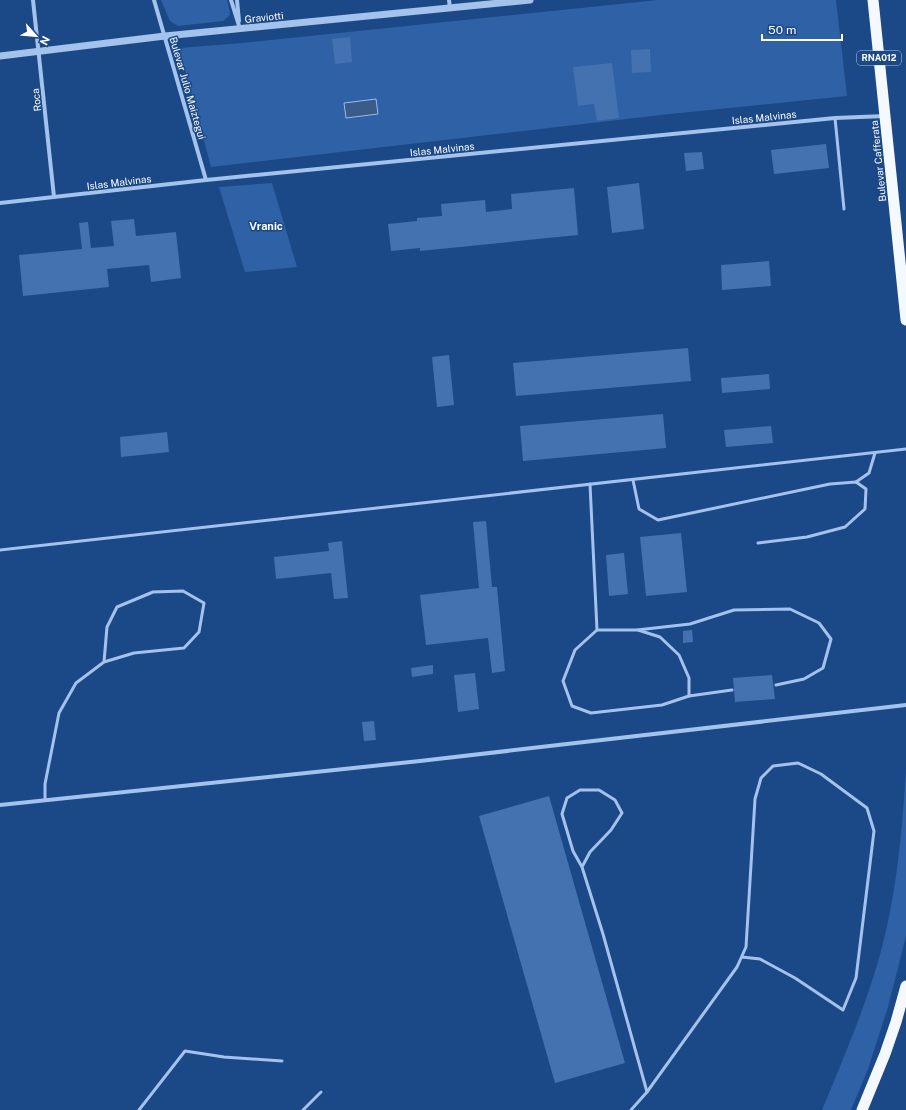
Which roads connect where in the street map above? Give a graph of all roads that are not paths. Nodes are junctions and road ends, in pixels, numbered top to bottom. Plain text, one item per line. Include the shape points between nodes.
1 (33, 0) edge
2 (154, 0) edge
3 (231, 0) edge
4 (237, 0) edge
5 (450, 0) edge
6 (530, 0) edge
7 (873, 0) edge
8 (450, 8) junction
9 (240, 29) junction
10 (165, 36) junction
11 (38, 52) junction
12 (0, 56) edge
13 (885, 116) junction
14 (835, 118) junction
15 (206, 180) junction
16 (54, 197) junction
17 (0, 203) edge
18 (844, 209) dead end
19 (902, 243) edge
20 (906, 320) edge
21 (906, 449) edge
22 (876, 453) junction
23 (633, 480) junction
24 (856, 482) junction
25 (590, 484) junction
26 (758, 543) dead end
27 (0, 550) edge
28 (597, 630) junction
29 (637, 630) junction
30 (104, 662) junction
31 (776, 685) dead end
32 (732, 690) dead end
33 (689, 696) junction
34 (906, 705) edge
35 (45, 800) junction
36 (0, 805) edge
37 (582, 867) junction
38 (742, 957) junction
39 (906, 986) edge
40 (282, 1061) dead end
41 (321, 1092) dead end
42 (647, 1092) junction
43 (139, 1110) edge
44 (303, 1110) edge
45 (631, 1110) edge
46 (862, 1110) edge

1 - 11 street, Roca
2 - 10 street, Bulevar Julio Maiztegui
3 - 9 street
4 - 9 street
5 - 8 street
6 - 8 street, Graviotti
7 - 13 highway, Bulevar Cafferata / RNA012
8 - 9 street, Graviotti
9 - 10 street, Graviotti
10 - 11 street, Graviotti
10 - 15 street, Bulevar Julio Maiztegui
11 - 12 street, Graviotti
11 - 16 street, Roca
13 - 14 street, Islas Malvinas
13 - 19 highway, Bulevar Cafferata / RNA012
14 - 15 street, Islas Malvinas
14 - 18 lane
15 - 16 street, Islas Malvinas
16 - 17 street, Islas Malvinas
19 - 20 highway, Bulevar Cafferata / RNA012
21 - 22 lane
22 - 23 lane
22 - 24 lane via 869,473
23 - 24 lane via 639,509 658,520 830,484
23 - 25 lane
24 - 26 lane via 866,489 865,509 845,527 807,537
25 - 27 lane
25 - 28 lane
28 - 29 lane
28 - 33 lane via 575,650 563,681 572,706 591,713 662,705
29 - 31 lane via 690,624 734,610 790,608 819,623 831,639 823,668 804,679
29 - 33 lane via 660,637 679,655 689,678
30 - 30 lane via 134,653 184,648 199,632 204,603 183,591 153,592 117,607 107,627
30 - 35 lane via 76,683 60,713 45,784
32 - 33 lane
34 - 35 street via 420,761
35 - 36 street
37 - 37 lane via 590,852 611,830 622,813 615,800 599,790 580,790 567,798 562,814 573,851
37 - 42 lane
38 - 38 lane via 760,959 796,978 843,1010 856,978 874,831 867,808 821,774 798,763 773,766 762,778 755,799 746,946
38 - 42 lane
39 - 46 highway via 885,1054
40 - 43 lane via 185,1051
41 - 44 lane
42 - 45 lane

